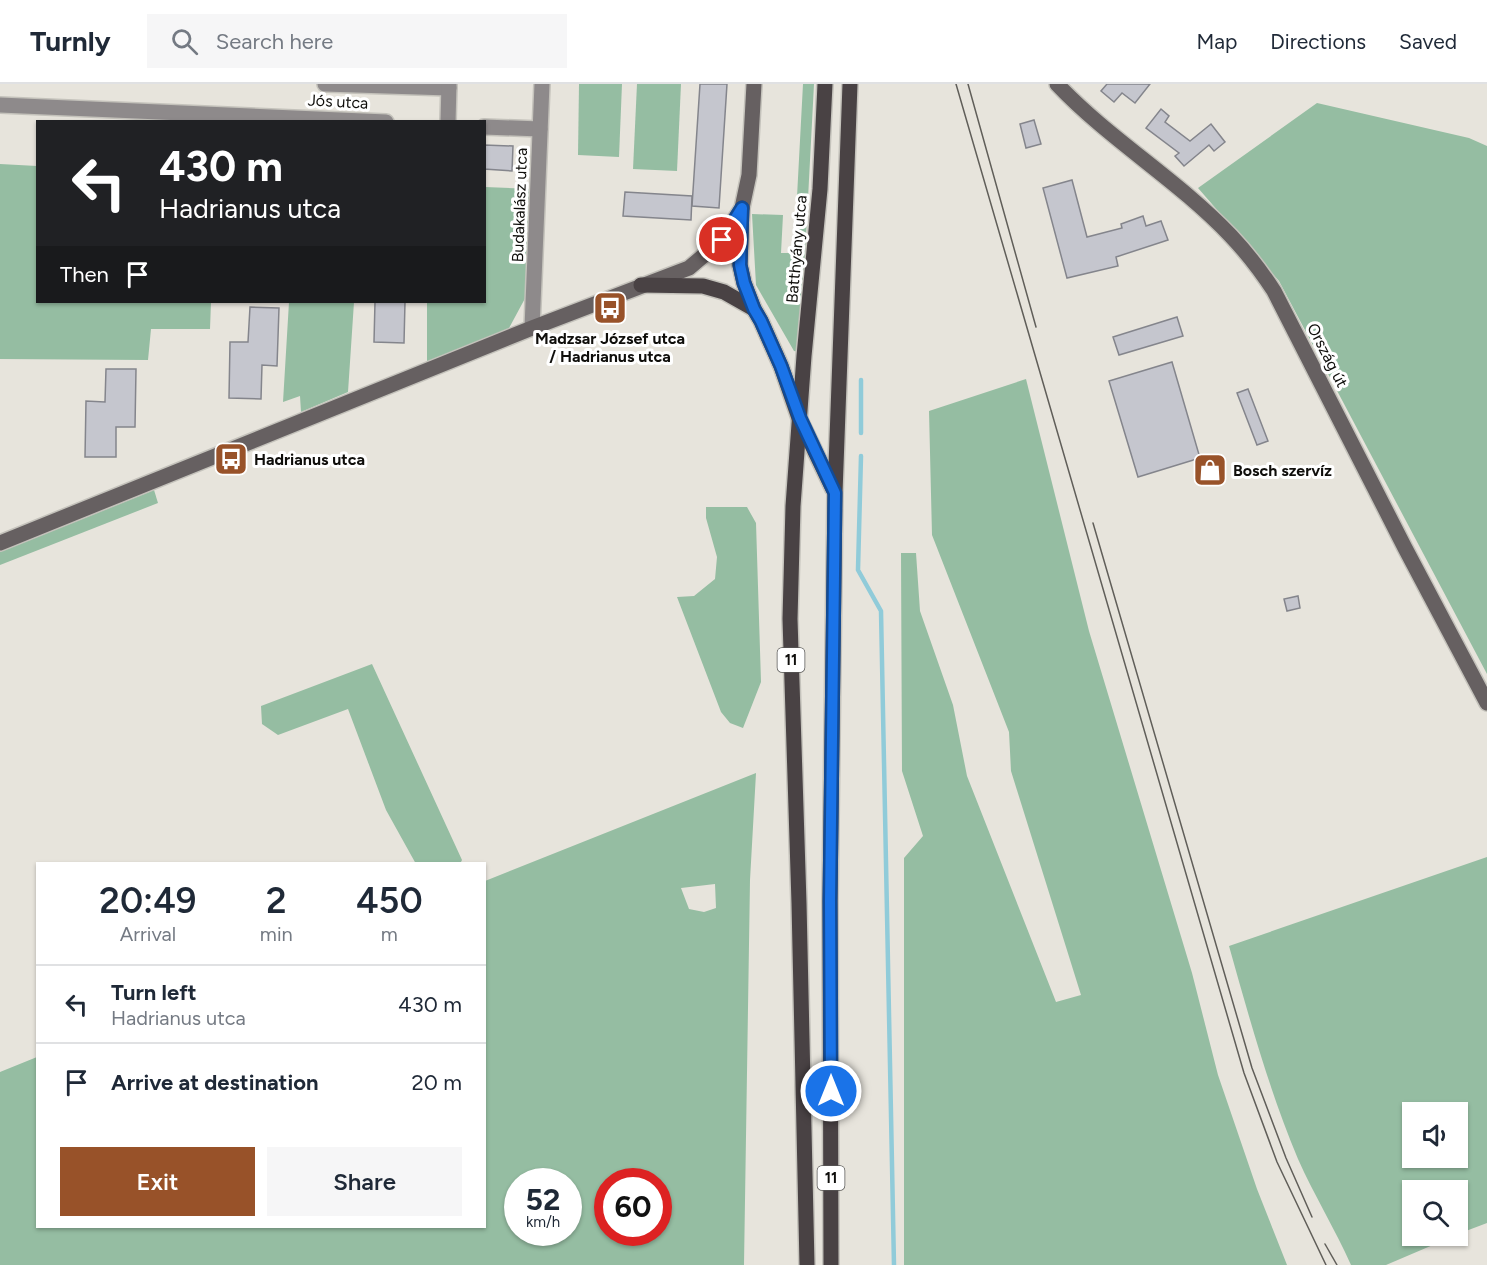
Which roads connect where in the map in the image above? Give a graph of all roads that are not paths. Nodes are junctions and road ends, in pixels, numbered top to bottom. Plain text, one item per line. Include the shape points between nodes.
1 (325, 84) edge
2 (542, 84) edge
3 (754, 84) edge
4 (825, 84) edge
5 (850, 84) edge
6 (1057, 84) edge
7 (449, 86) edge
8 (0, 105) edge
9 (341, 120) edge
10 (448, 120) edge
11 (486, 127) edge
12 (540, 129) junction
13 (742, 208) junction
14 (641, 285) junction
15 (754, 309) junction
16 (532, 328) junction
17 (800, 418) junction
18 (835, 493) junction
19 (0, 543) edge
20 (1487, 703) edge
21 (807, 1265) edge
22 (831, 1265) edge

1 - 7 street, Jós utca
2 - 12 street, Budakalász utca
3 - 13 street via 749,175
4 - 17 main road, Batthyány utca / 11
5 - 18 main road, 11
6 - 20 street, Ország út via 1219,224 1274,291
7 - 10 street
8 - 9 street, Jós utca
11 - 12 street
12 - 16 street, Budakalász utca
13 - 14 street via 722,240 709,252 688,268
13 - 15 main road via 740,265
14 - 15 main road via 703,286 724,292
14 - 16 street
15 - 17 main road
16 - 19 street
17 - 18 main road
17 - 21 main road, 11 via 790,619
18 - 22 main road, 11

